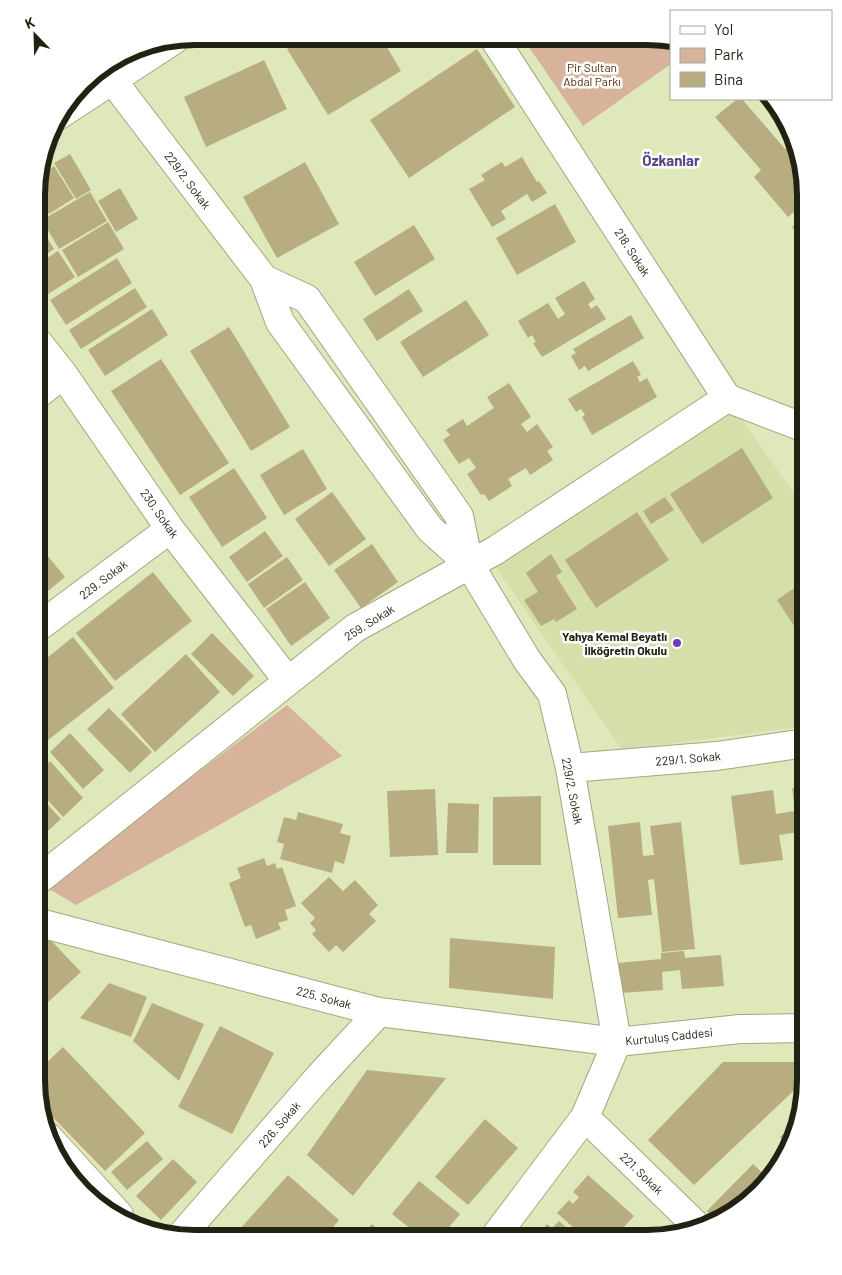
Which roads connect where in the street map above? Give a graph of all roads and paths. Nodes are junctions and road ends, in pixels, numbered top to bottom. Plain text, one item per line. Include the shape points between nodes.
1 (498, 45) edge
2 (159, 50) edge
3 (113, 80) junction
4 (76, 104) edge
5 (45, 351) edge
6 (63, 374) junction
7 (45, 389) edge
8 (728, 398) junction
9 (797, 425) edge
10 (170, 529) junction
11 (469, 564) junction
12 (45, 622) edge
13 (288, 681) junction
14 (797, 744) edge
15 (570, 768) junction
16 (45, 874) edge
17 (45, 924) edge
18 (379, 1012) junction
19 (797, 1028) edge
20 (617, 1042) junction
21 (585, 1117) junction
22 (66, 1157) edge
23 (107, 1201) edge
24 (693, 1223) edge
25 (186, 1230) edge
26 (500, 1230) edge

1 - 8 street, 218. Sokak
2 - 3 street
3 - 4 street
3 - 11 street, 229/2. Sokak via 264,279 307,299 459,516
5 - 6 street, 230. Sokak
6 - 7 street
6 - 10 street, 230. Sokak
8 - 9 street
8 - 11 street, 259. Sokak via 496,550
10 - 12 street, 229. Sokak
10 - 13 street, 230. Sokak
11 - 13 street, 259. Sokak via 355,628
11 - 15 street, 229/2. Sokak via 527,660 552,694
13 - 16 street, 259. Sokak
14 - 15 street, 229/1. Sokak via 718,756
15 - 20 street, 229/2. Sokak
17 - 18 street, 225. Sokak
18 - 20 street, 225. Sokak
18 - 25 street, 226. Sokak
19 - 20 street, Kurtuluş Caddesi via 740,1029
20 - 21 street, Kurtuluş Caddesi
21 - 24 street, 221. Sokak
21 - 26 street, Kurtuluş Caddesi
22 - 23 street

